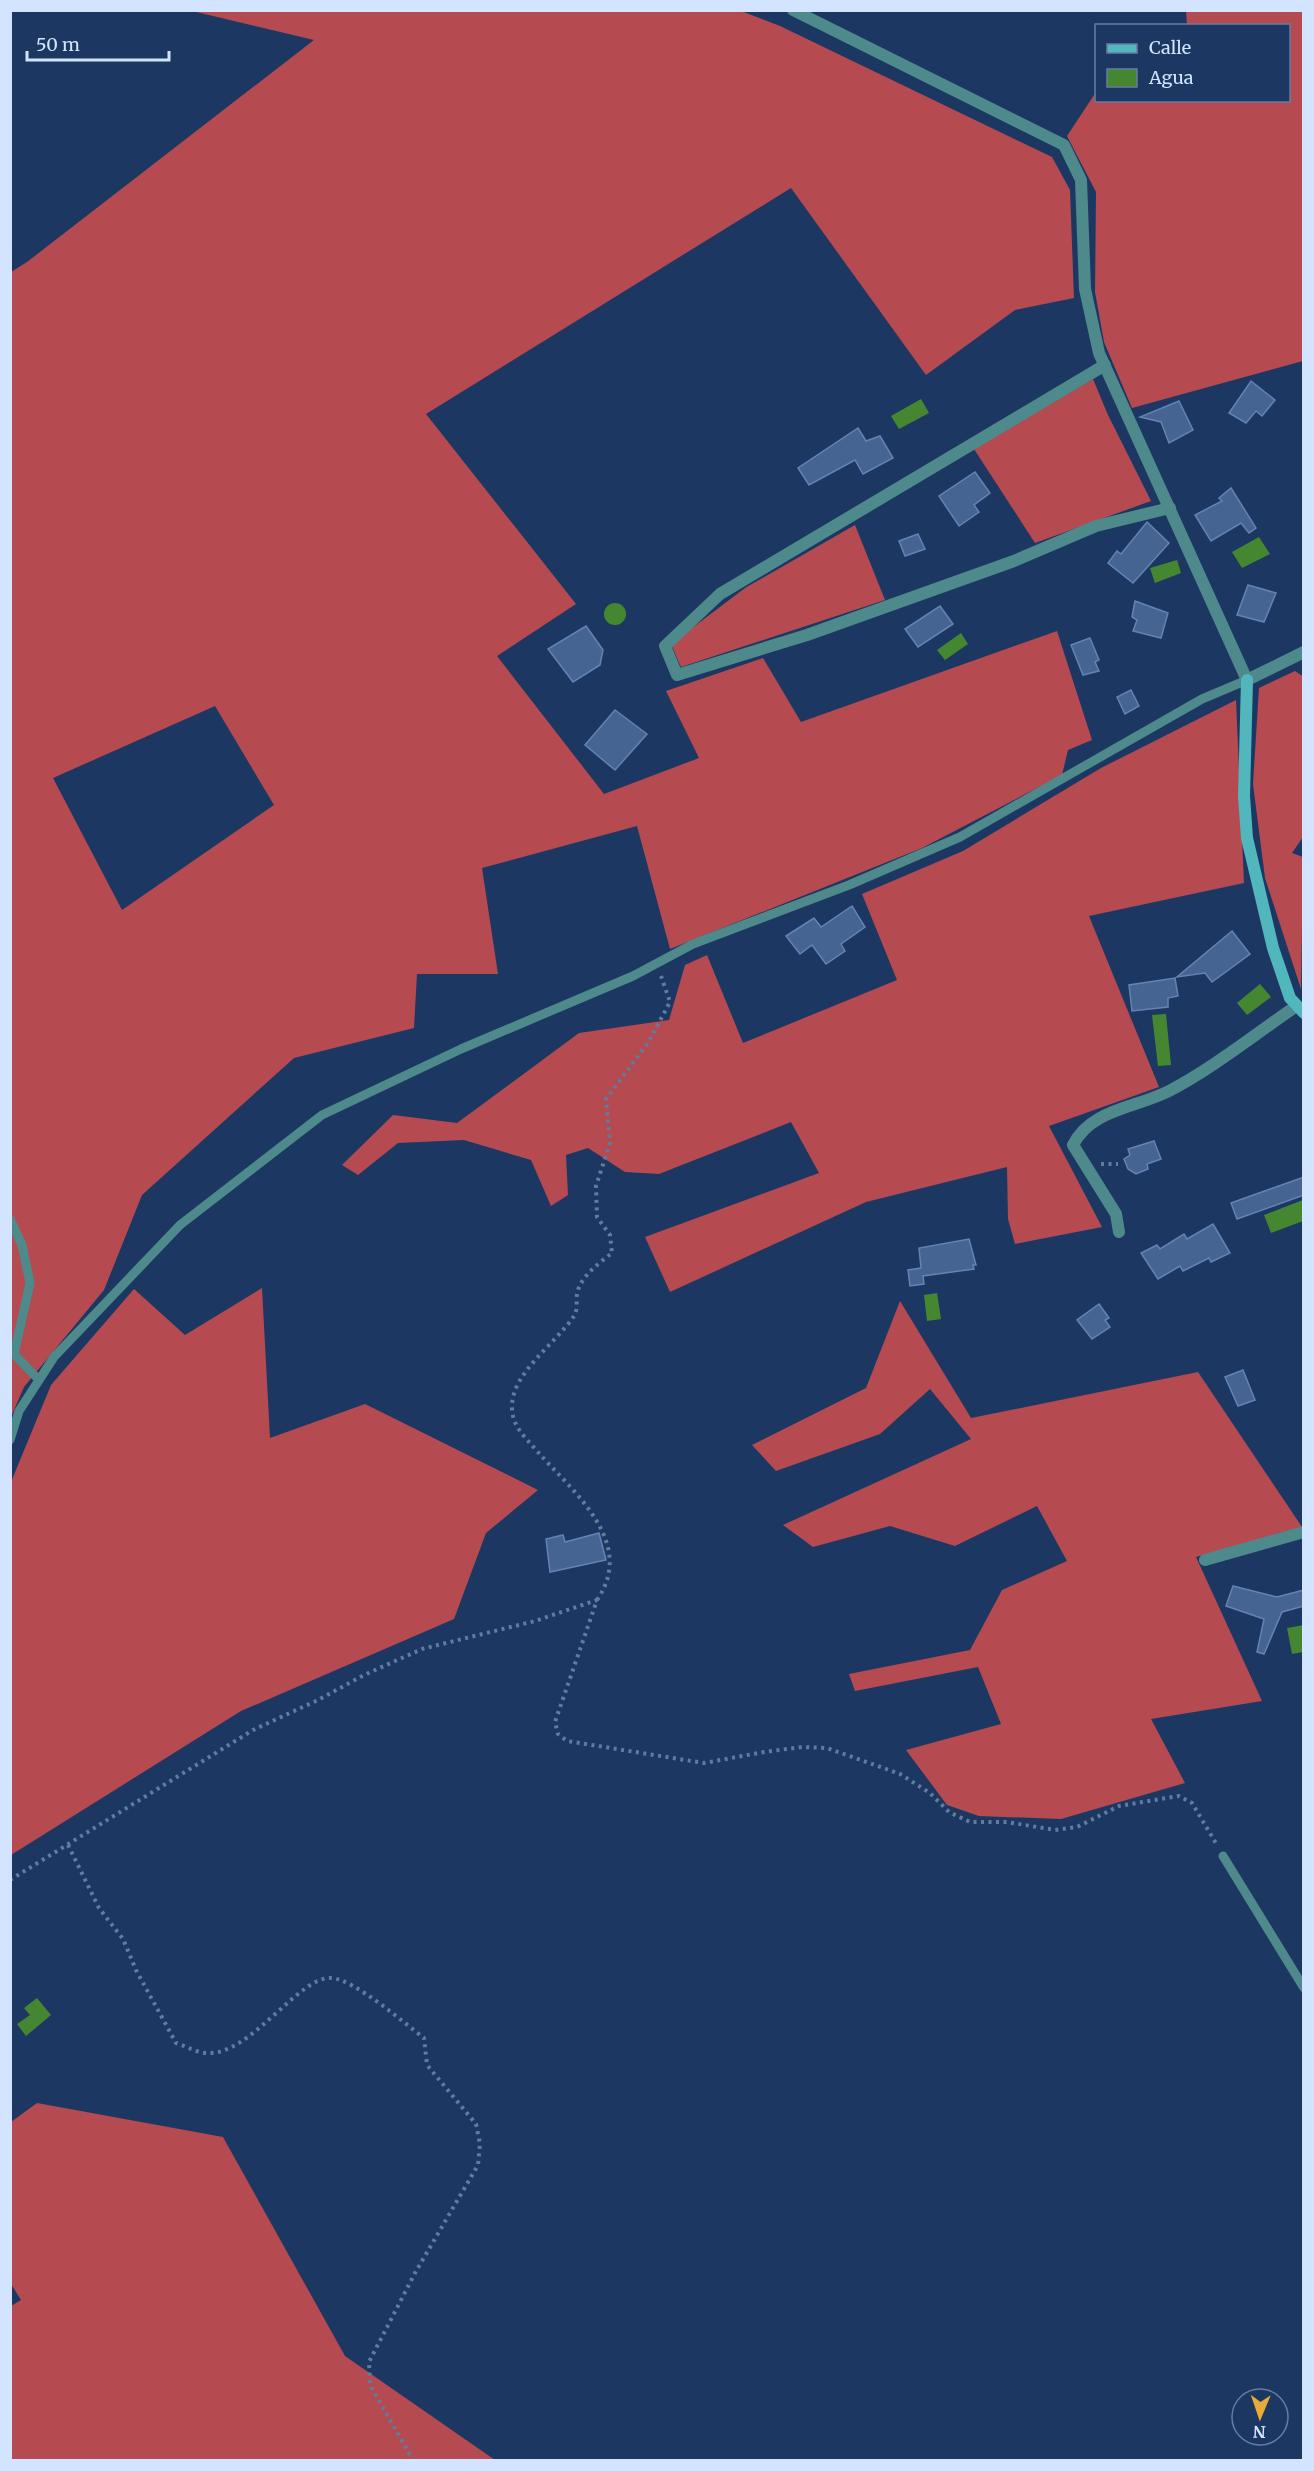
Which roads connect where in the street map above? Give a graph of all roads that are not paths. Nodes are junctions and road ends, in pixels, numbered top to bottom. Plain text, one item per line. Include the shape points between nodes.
1 (793, 10) edge
2 (1105, 365) junction
3 (1170, 508) junction
4 (1304, 652) edge
5 (1246, 680) junction
6 (1299, 1010) edge
7 (10, 1219) edge
8 (1119, 1232) dead end
9 (39, 1380) junction
10 (10, 1440) edge
11 (1304, 1532) edge
12 (1205, 1560) dead end
13 (1223, 1856) road end
14 (1304, 1988) edge

1 - 2 street via 1064,145 1081,180 1085,289
2 - 3 street
2 - 3 street via 720,594 665,646 677,675 807,635 1014,561 1096,526
3 - 5 street
4 - 5 street
5 - 6 street via 1247,838 1273,948
5 - 9 lane via 1202,699 960,837 849,885 693,944 633,976 461,1049 322,1115 180,1225 54,1357
6 - 8 street via 1169,1091 1099,1117 1079,1131 1072,1145 1116,1214
7 - 9 lane via 22,1245 30,1283 14,1354
9 - 10 lane via 19,1411
11 - 12 street
13 - 14 lane

